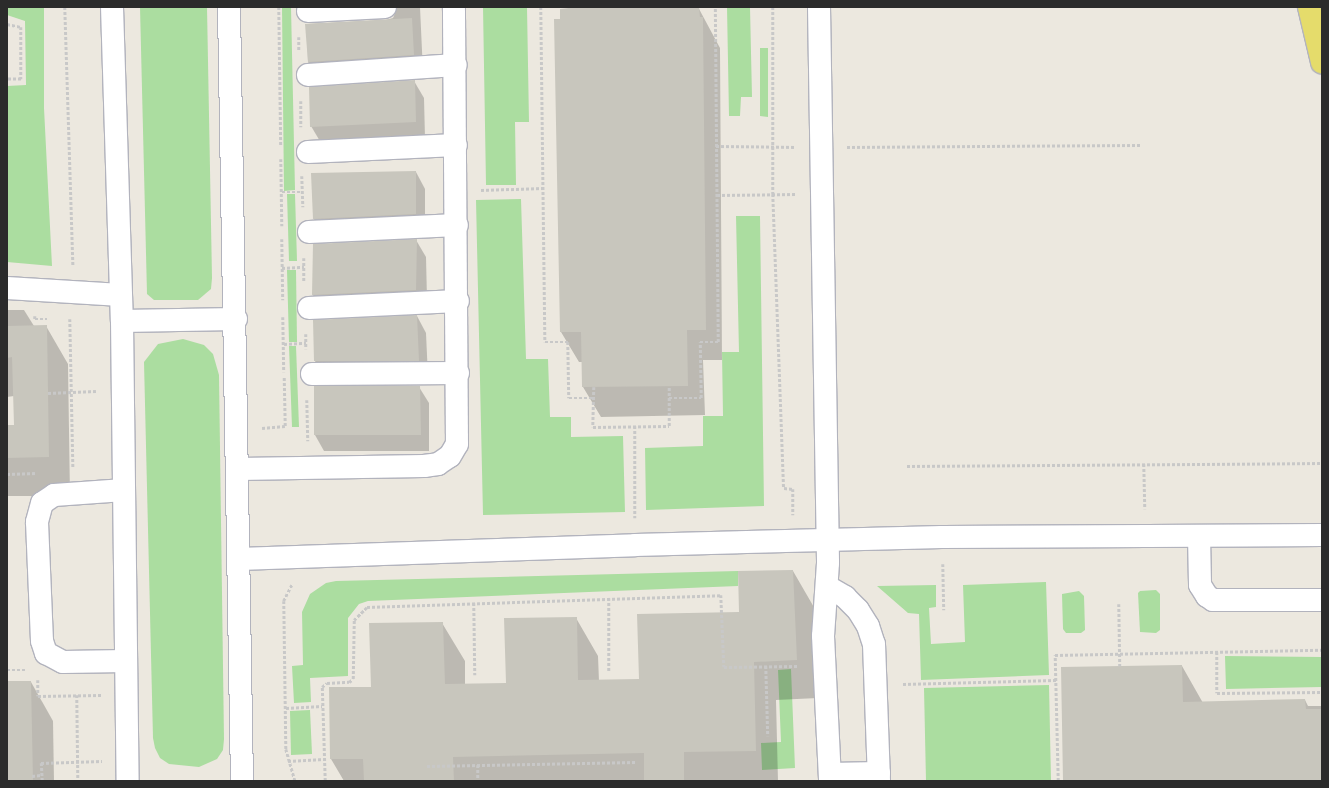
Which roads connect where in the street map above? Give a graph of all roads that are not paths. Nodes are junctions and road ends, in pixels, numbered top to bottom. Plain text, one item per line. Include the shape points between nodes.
1 (112, 7) edge
2 (230, 7) edge
3 (385, 7) edge
4 (454, 7) edge
5 (819, 7) edge
6 (1309, 7) edge
7 (308, 11) dead end
8 (1322, 62) edge
9 (456, 65) junction
10 (308, 75) dead end
11 (456, 146) junction
12 (308, 152) dead end
13 (457, 225) junction
14 (309, 232) dead end
15 (7, 288) edge
16 (121, 295) junction
17 (458, 301) junction
18 (309, 308) dead end
19 (236, 319) junction
20 (122, 321) junction
21 (458, 373) junction
22 (312, 374) dead end
23 (239, 469) junction
24 (124, 490) junction
25 (1322, 535) edge
26 (1199, 536) junction
27 (828, 540) junction
28 (239, 559) junction
29 (828, 587) junction
30 (1322, 600) edge
31 (126, 660) junction
32 (128, 770) edge
33 (830, 777) edge
34 (879, 777) edge
35 (242, 781) edge

1 - 16 lane
2 - 19 lane
3 - 7 lane
4 - 9 lane
5 - 27 lane
6 - 8 main road
9 - 10 lane
9 - 11 lane
11 - 12 lane
11 - 13 lane
13 - 14 lane
13 - 17 lane
15 - 16 lane
16 - 20 lane
17 - 18 lane
17 - 21 lane
19 - 20 lane
19 - 23 lane
20 - 24 lane
21 - 22 lane
21 - 23 lane via 457,444 450,456 438,464
23 - 28 lane
24 - 31 lane
24 - 31 lane via 73,493 48,498 42,502 37,515 44,647 51,657 63,662
25 - 26 lane
26 - 27 lane
26 - 30 lane via 1200,585 1213,600
27 - 28 lane
27 - 29 lane
28 - 35 lane
29 - 33 lane via 823,620
29 - 34 lane via 845,597 858,610 868,626 874,644
31 - 32 lane
33 - 34 lane

